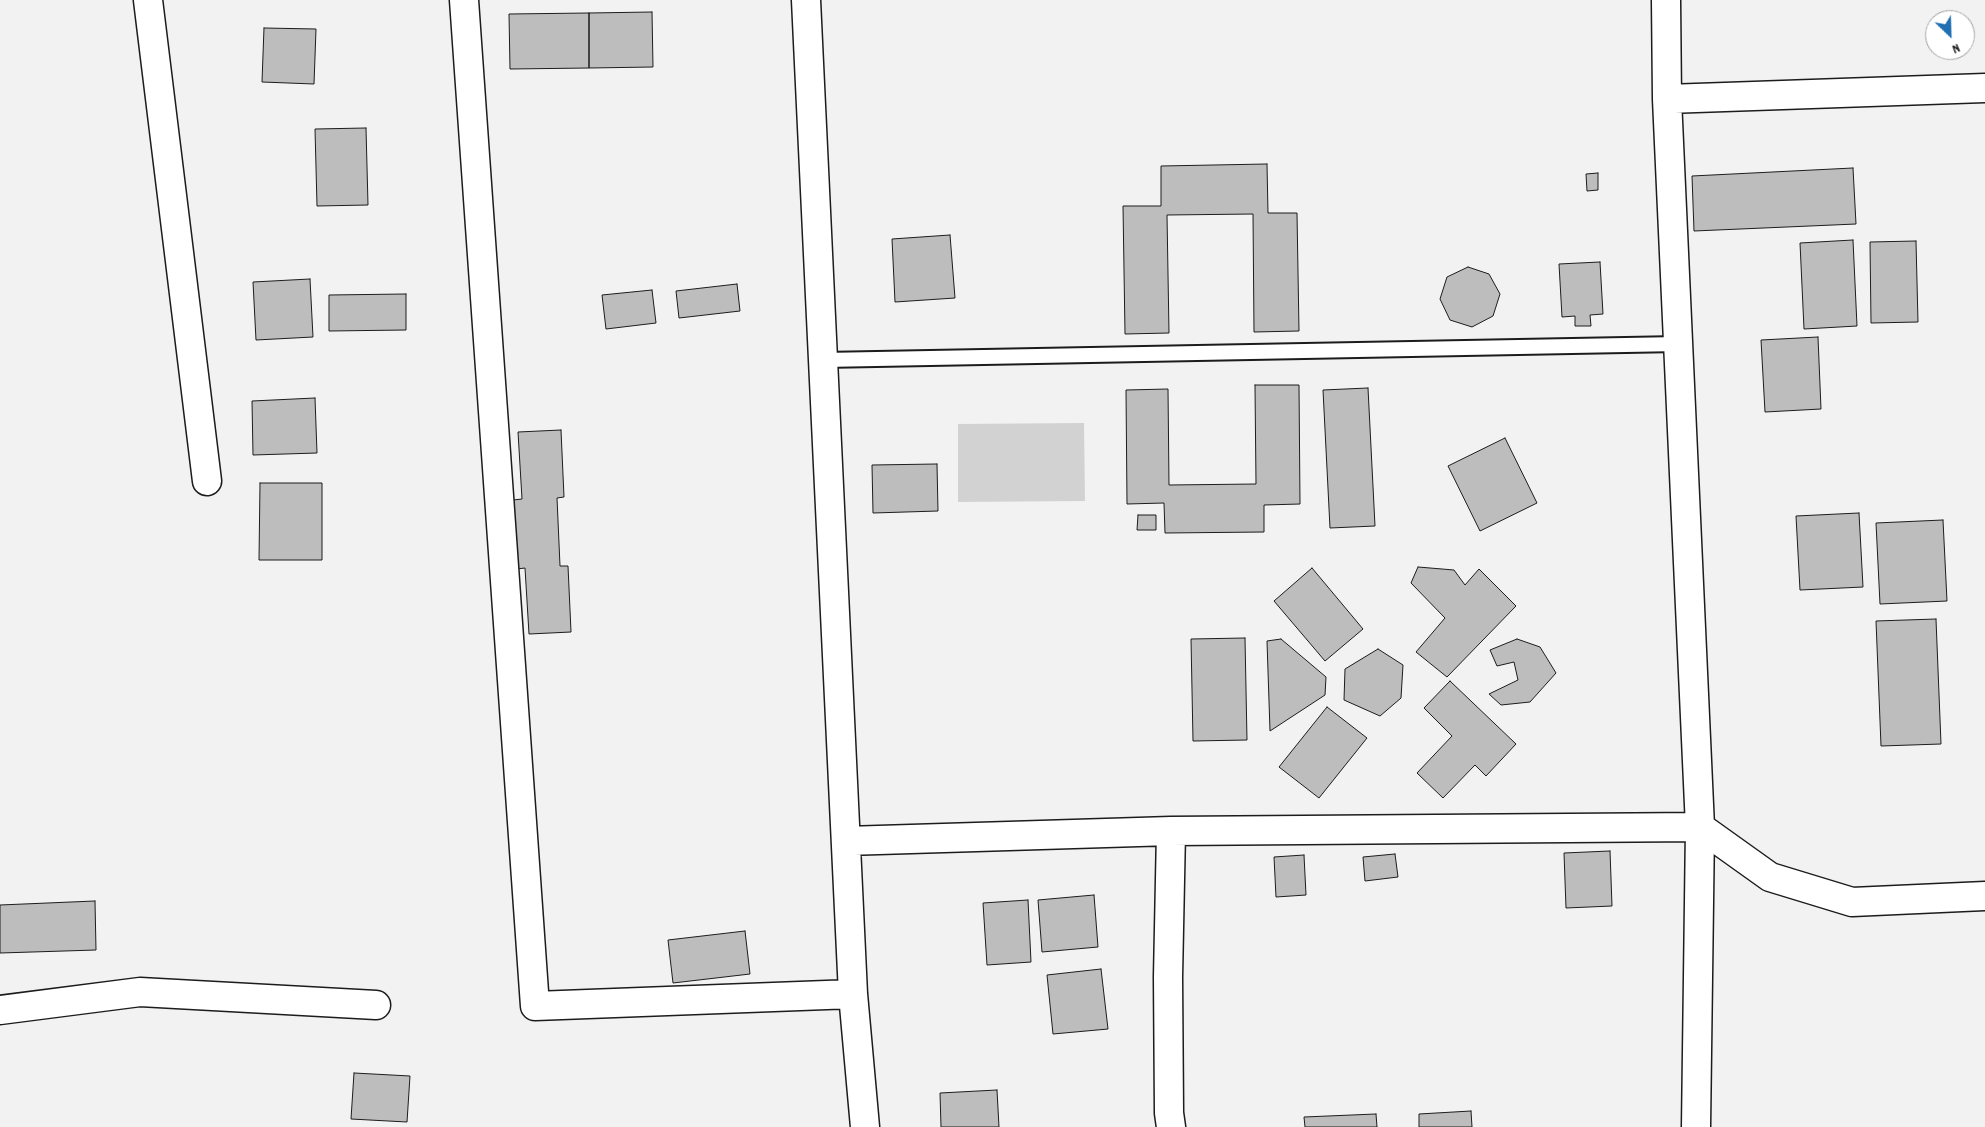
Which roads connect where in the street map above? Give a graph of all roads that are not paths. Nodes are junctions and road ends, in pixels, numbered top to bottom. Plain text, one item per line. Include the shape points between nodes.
1 (148, 0) edge
2 (464, 0) edge
3 (806, 0) edge
4 (1666, 0) edge
5 (1985, 88) edge
6 (1668, 99) junction
7 (1678, 344) junction
8 (822, 360) junction
9 (208, 481) dead end
10 (1700, 827) junction
11 (1171, 831) junction
12 (846, 841) junction
13 (1985, 896) edge
14 (853, 994) junction
15 (376, 1005) dead end
16 (0, 1010) edge
17 (865, 1127) edge
18 (1171, 1127) edge
19 (1696, 1127) edge

1 - 9 street
2 - 14 street via 535,1006
3 - 8 street
4 - 6 street
5 - 6 street
6 - 7 street
7 - 8 lane
7 - 10 street
8 - 12 street
10 - 11 street
10 - 13 street via 1770,876 1852,902
10 - 19 street
11 - 12 street
11 - 18 street via 1168,978
12 - 14 street
14 - 17 street
15 - 16 street via 140,992

